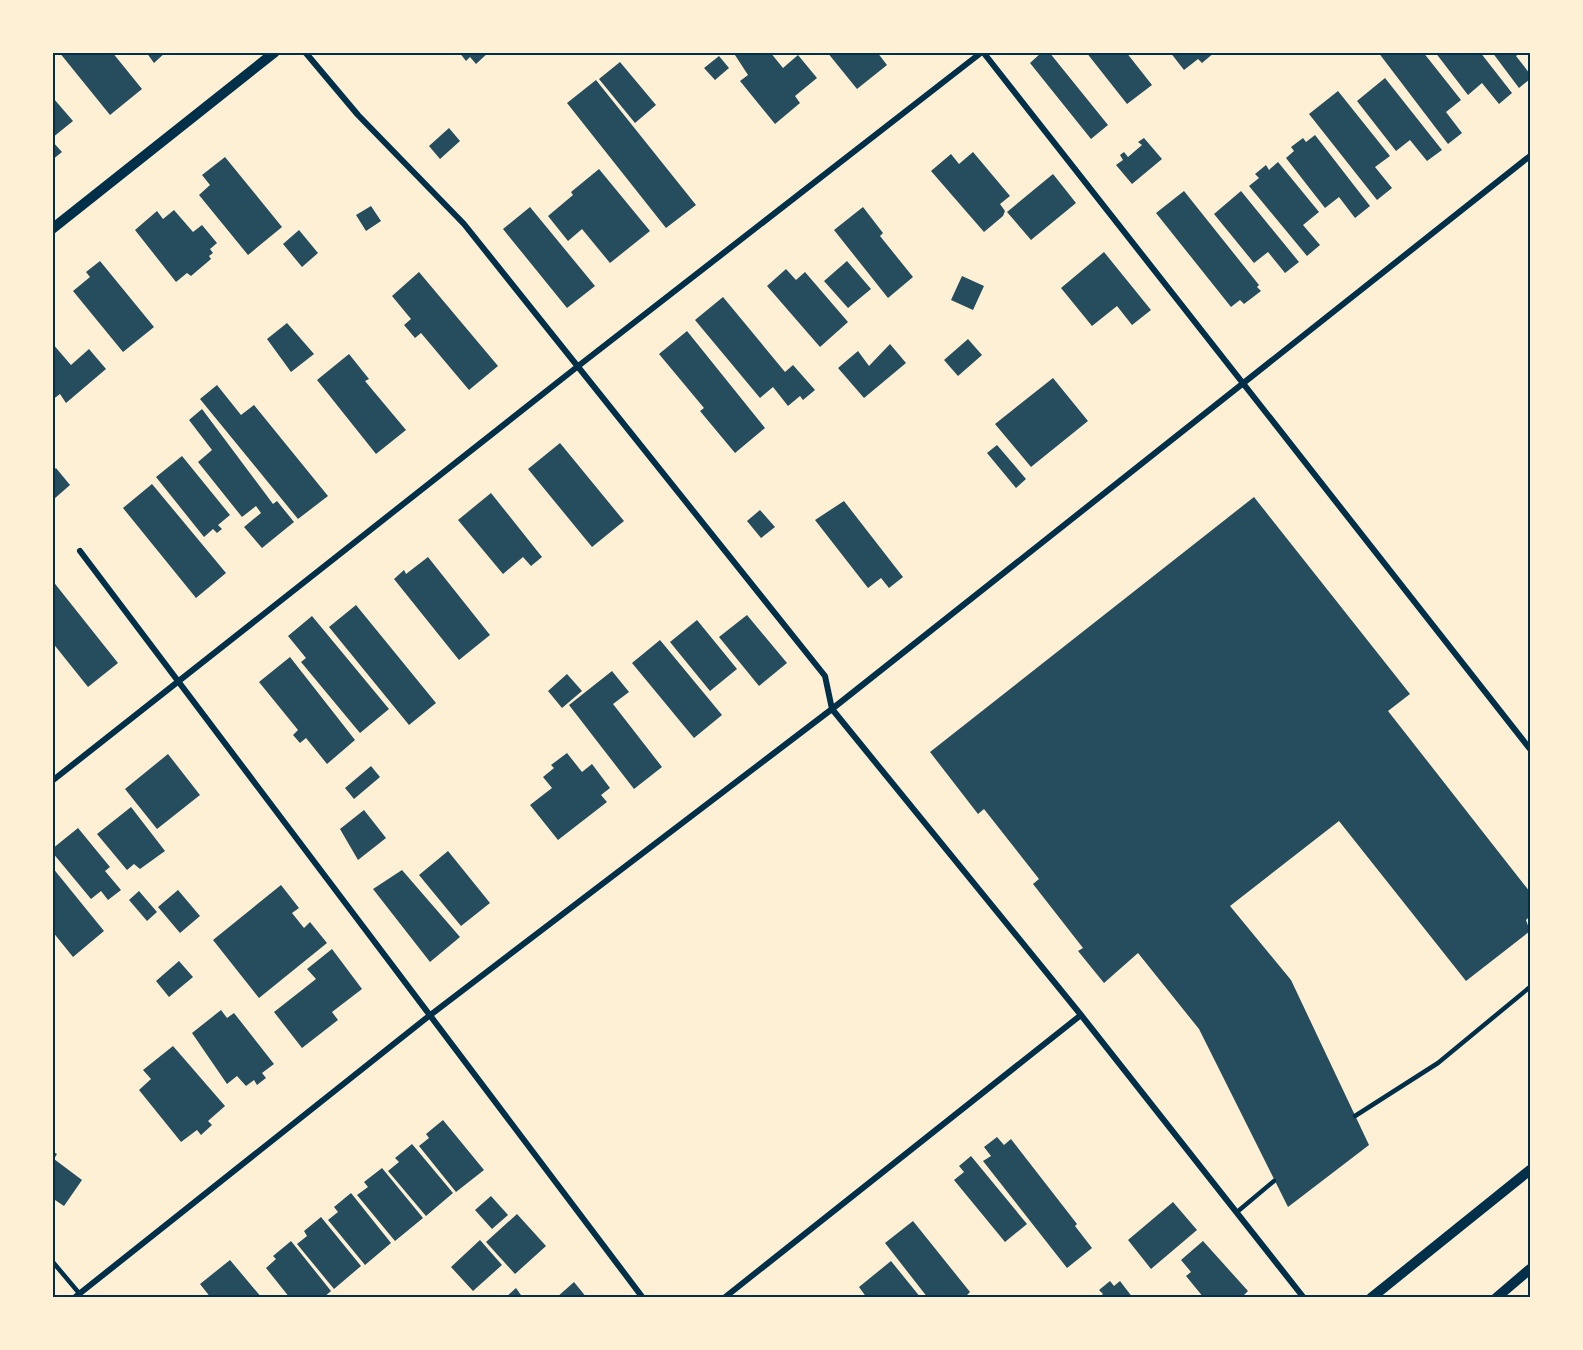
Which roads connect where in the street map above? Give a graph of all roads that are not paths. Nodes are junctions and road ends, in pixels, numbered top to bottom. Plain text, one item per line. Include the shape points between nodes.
1 (275, 52) edge
2 (304, 52) edge
3 (983, 52) edge
4 (1530, 156) edge
5 (52, 230) edge
6 (577, 367) junction
7 (1242, 385) junction
8 (80, 551) dead end
9 (179, 682) junction
10 (832, 710) junction
11 (1530, 749) edge
12 (52, 781) edge
13 (1530, 987) edge
14 (1081, 1015) junction
15 (429, 1016) junction
16 (1355, 1116) dead end
17 (1530, 1170) edge
18 (1274, 1181) dead end
19 (1237, 1212) junction
20 (52, 1261) edge
21 (1530, 1269) edge
22 (76, 1295) edge
23 (643, 1298) edge
24 (724, 1298) edge
25 (1304, 1298) edge
26 (1371, 1298) edge
27 (1496, 1298) edge

1 - 5 street
2 - 6 street via 358,115 464,224
3 - 6 street
3 - 7 street
4 - 7 street
6 - 9 street
6 - 10 street via 825,676
7 - 10 street
7 - 11 street
8 - 9 street
9 - 12 street
9 - 15 street
10 - 14 street
10 - 15 street
13 - 16 lane via 1438,1062
14 - 19 street
14 - 24 street
15 - 22 street
15 - 23 street
17 - 26 street
18 - 19 lane
19 - 25 street
20 - 22 lane
21 - 27 street

